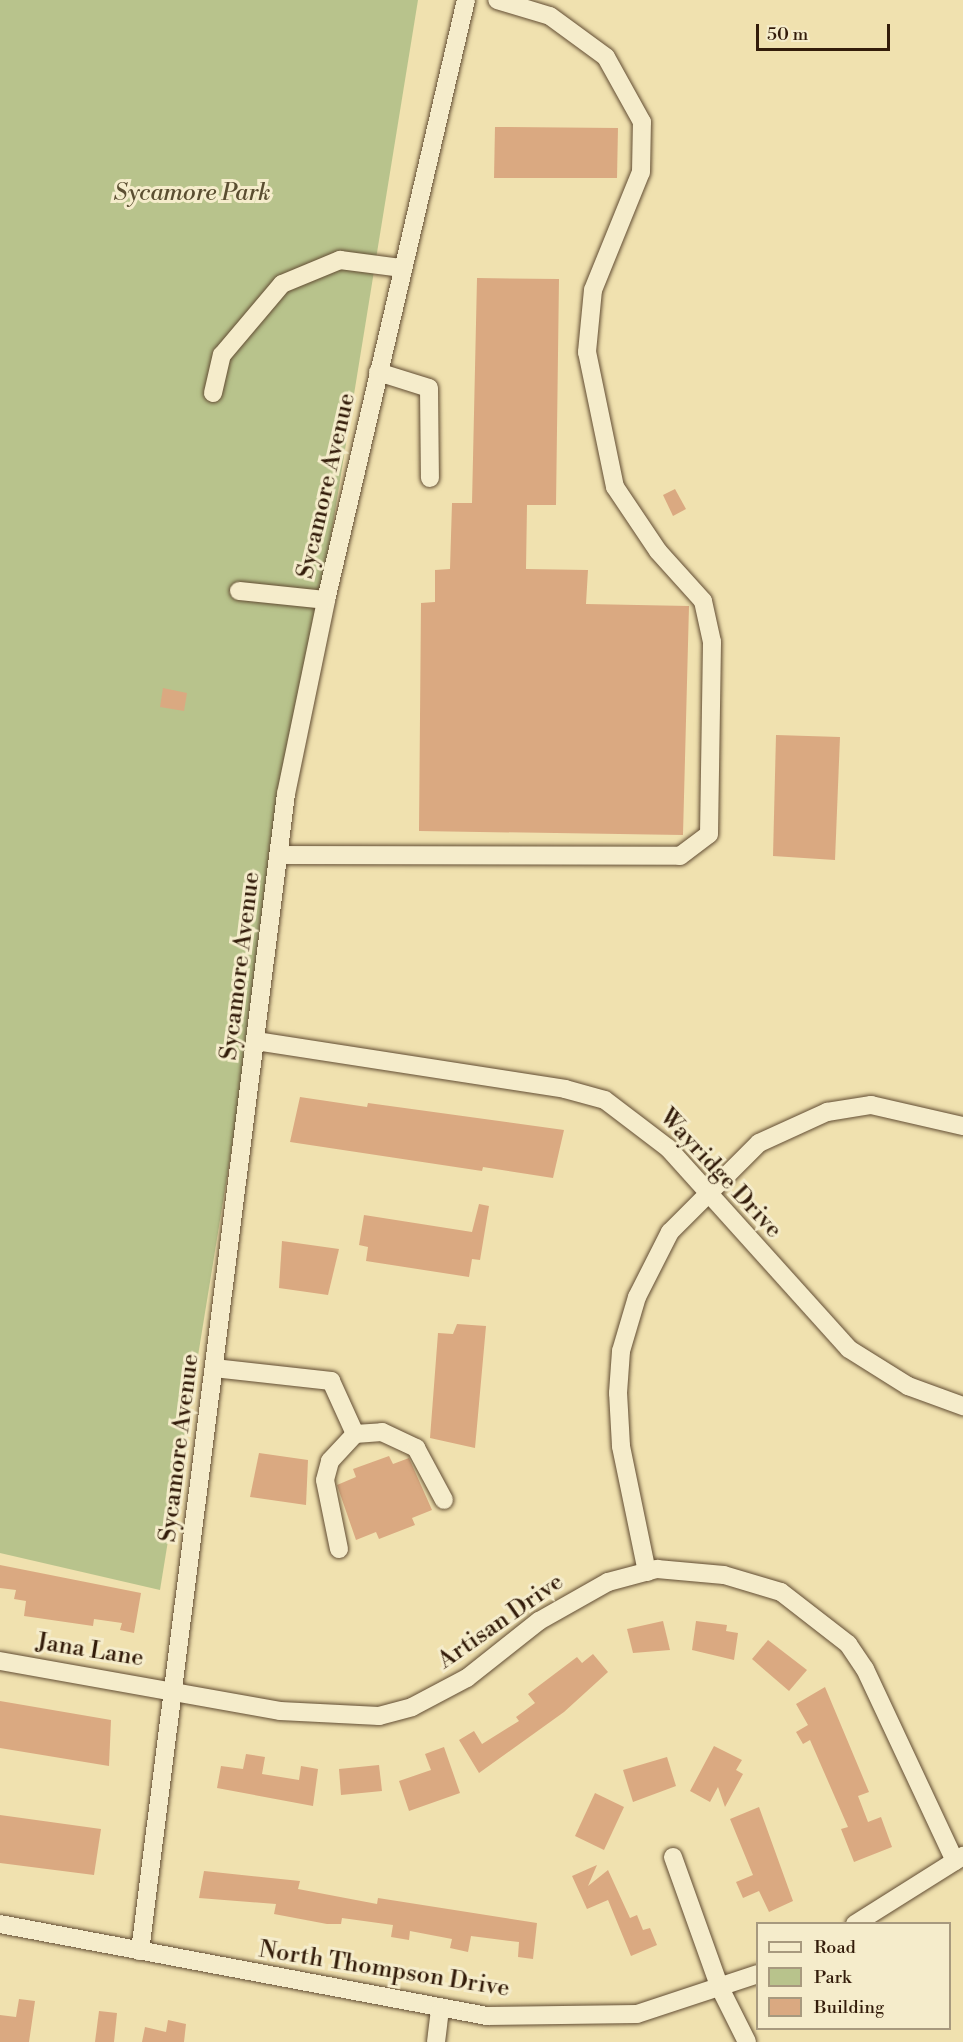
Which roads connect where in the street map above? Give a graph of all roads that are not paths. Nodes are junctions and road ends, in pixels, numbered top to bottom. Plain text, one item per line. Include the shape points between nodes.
1 (466, 0) edge
2 (497, 0) edge
3 (402, 268) junction
4 (378, 372) junction
5 (213, 393) dead end
6 (430, 478) dead end
7 (239, 591) dead end
8 (326, 600) junction
9 (279, 855) junction
10 (256, 1041) junction
11 (963, 1126) edge
12 (706, 1192) junction
13 (214, 1368) junction
14 (963, 1406) edge
15 (355, 1434) junction
16 (444, 1500) dead end
17 (339, 1549) dead end
18 (647, 1572) junction
19 (0, 1661) edge
20 (173, 1689) junction
21 (673, 1857) dead end
22 (959, 1859) edge
23 (857, 1922) edge
24 (0, 1924) edge
25 (140, 1951) junction
26 (756, 1975) edge
27 (720, 1988) junction
28 (440, 2009) junction
29 (436, 2042) edge
30 (747, 2042) edge

1 - 3 street, Sycamore Avenue
2 - 9 street via 550,16 606,57 642,122 641,172 593,290 587,352 615,487 658,551 703,601 712,642 709,834 680,856
3 - 4 street, Sycamore Avenue
3 - 5 street via 340,260 282,284 222,355
4 - 6 street via 429,388
4 - 8 street, Sycamore Avenue
7 - 8 street
8 - 9 street, Sycamore Avenue
9 - 10 street, Sycamore Avenue
10 - 12 street, Wayridge Drive via 585,1093 626,1111 646,1127
10 - 13 street, Sycamore Avenue
11 - 12 street via 871,1105 827,1112 759,1143
12 - 14 street, Wayridge Drive via 849,1349 908,1386
12 - 18 street via 670,1232 651,1268 621,1351 621,1446
13 - 15 street via 331,1380
13 - 20 street, Sycamore Avenue
15 - 16 street via 382,1432 416,1448
15 - 17 street via 330,1461 325,1480
18 - 20 street, Artisan Drive via 576,1597 467,1678 396,1713 359,1717 280,1711
18 - 22 street, Artisan Drive via 672,1568 756,1582 781,1592 832,1628 866,1669
19 - 20 street, Jana Lane
20 - 25 street, Sycamore Avenue
21 - 27 street
22 - 23 street
24 - 25 street, North Thompson Drive
25 - 28 street, North Thompson Drive
26 - 27 street, North Thompson Drive
27 - 28 street, North Thompson Drive via 637,2014 487,2016
27 - 30 street
28 - 29 street

